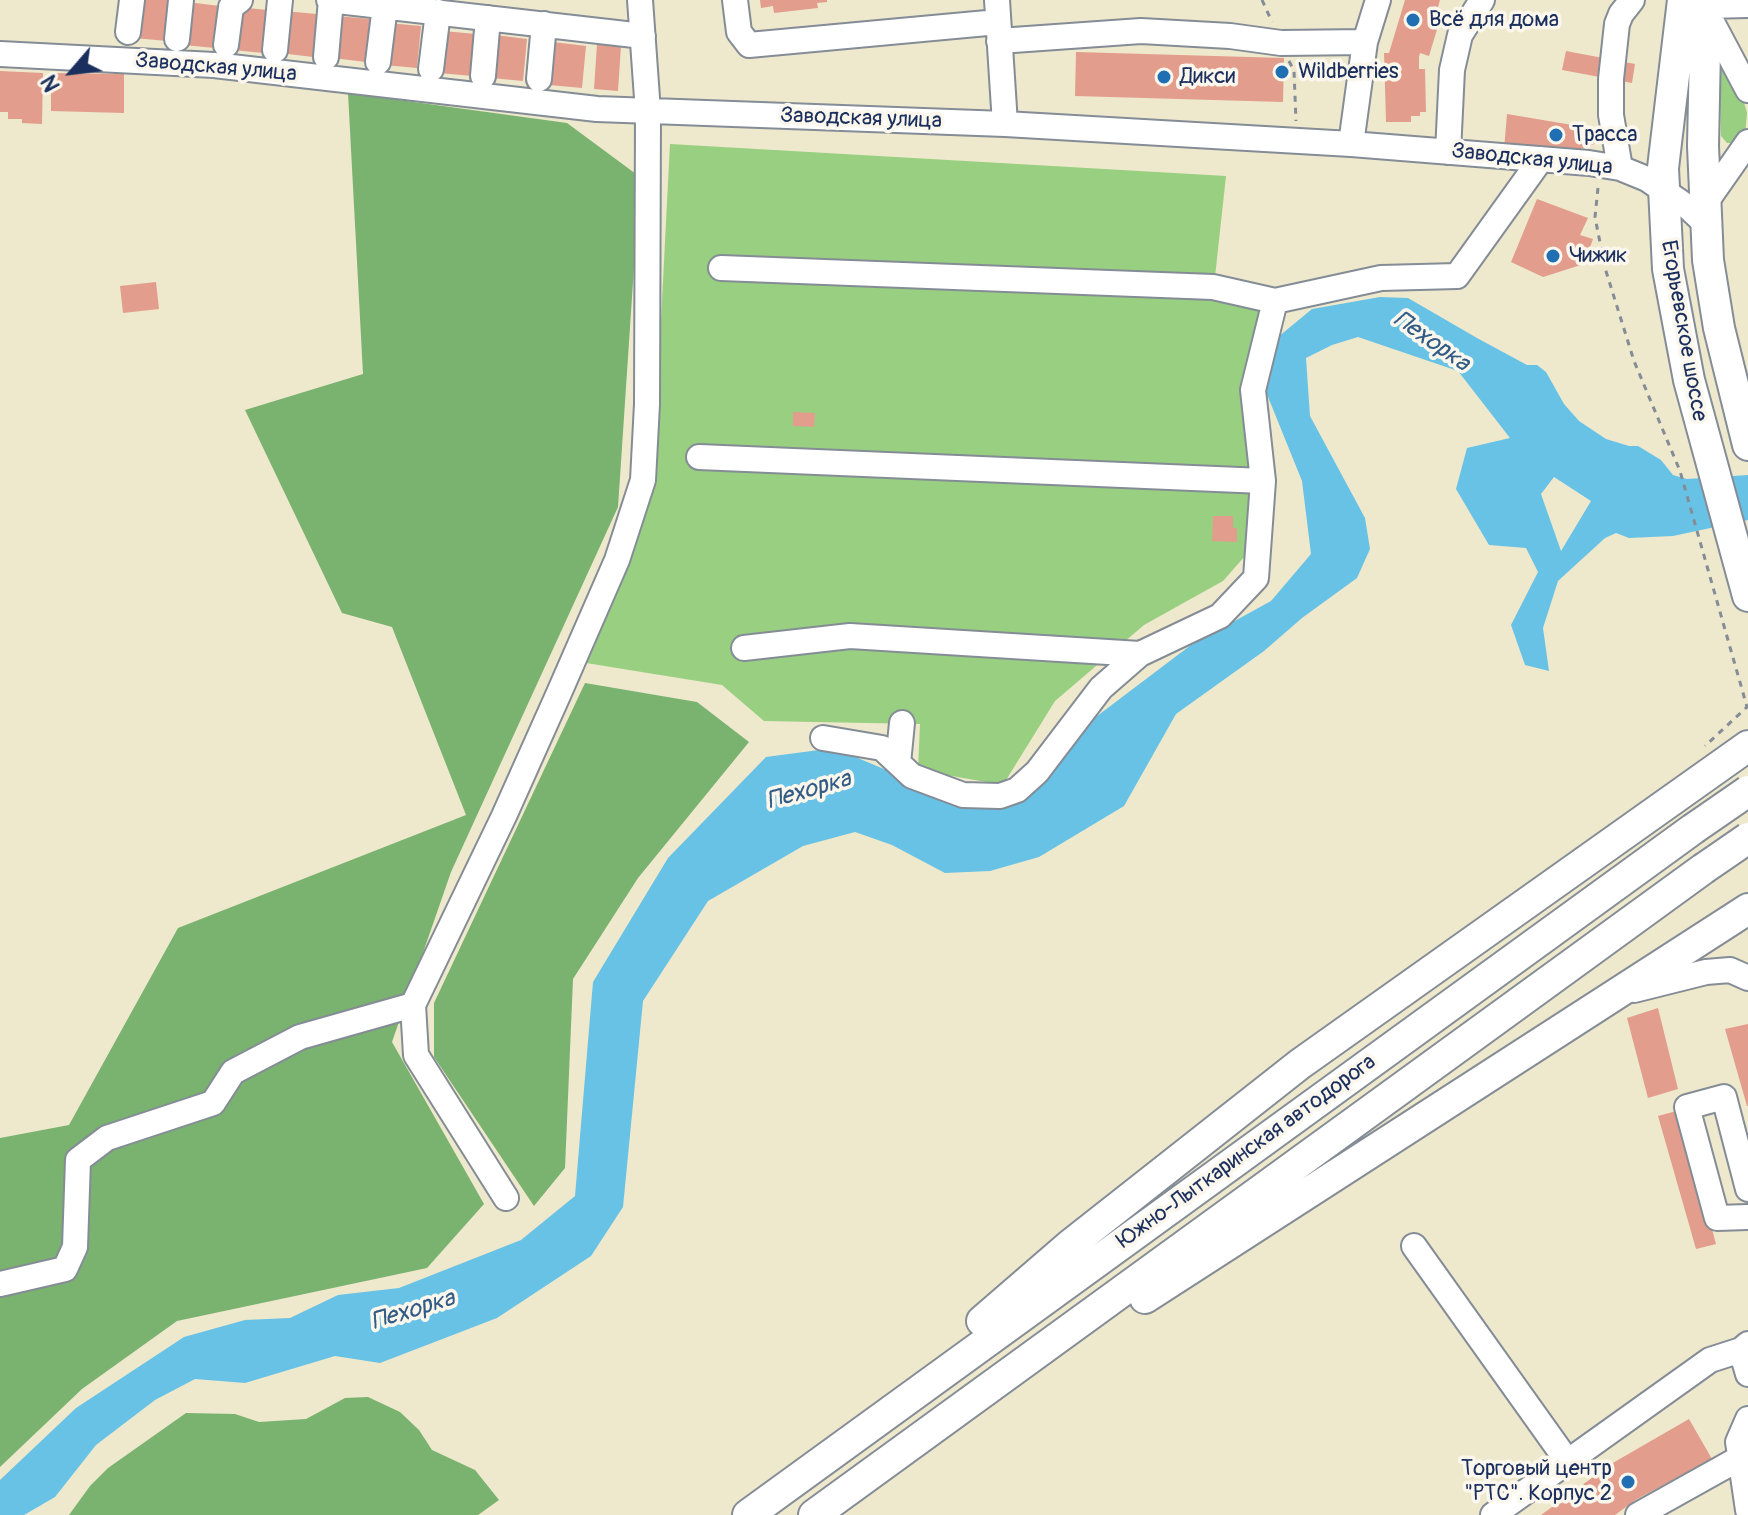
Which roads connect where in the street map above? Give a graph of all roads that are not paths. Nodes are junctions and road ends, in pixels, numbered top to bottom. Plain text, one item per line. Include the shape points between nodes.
1 (132, 0) edge
2 (181, 0) edge
3 (240, 0) edge
4 (280, 0) edge
5 (330, 0) edge
6 (640, 0) edge
7 (735, 0) edge
8 (1378, 0) edge
9 (1632, 0) edge
10 (1480, 1) edge
11 (1700, 4) edge
12 (1748, 5) edge
13 (385, 6) junction
14 (438, 12) junction
15 (488, 18) junction
16 (998, 21) edge
17 (544, 24) junction
18 (128, 32) dead end
19 (643, 36) junction
20 (177, 39) dead end
21 (1365, 42) junction
22 (226, 45) dead end
23 (275, 50) dead end
24 (0, 54) edge
25 (326, 57) dead end
26 (1740, 57) edge
27 (378, 62) dead end
28 (431, 69) dead end
29 (483, 76) dead end
30 (539, 79) dead end
31 (1748, 90) edge
32 (648, 112) junction
33 (1005, 124) junction
34 (1351, 144) junction
35 (1745, 149) edge
36 (1448, 152) junction
37 (1541, 159) junction
38 (1620, 168) junction
39 (1663, 189) junction
40 (1705, 214) junction
41 (721, 268) dead end
42 (1275, 301) junction
43 (1747, 442) edge
44 (699, 457) dead end
45 (1263, 481) junction
46 (1748, 596) edge
47 (744, 648) dead end
48 (1140, 654) junction
49 (902, 723) dead end
50 (823, 738) dead end
51 (1748, 746) edge
52 (898, 763) junction
53 (1748, 791) edge
54 (1748, 838) edge
55 (1748, 909) edge
56 (1748, 978) edge
57 (1634, 990) dead end
58 (413, 1005) junction
59 (1748, 1189) edge
60 (506, 1198) dead end
61 (1748, 1217) edge
62 (1414, 1246) dead end
63 (0, 1284) edge
64 (1744, 1347) edge
65 (1748, 1374) edge
66 (1748, 1419) edge
67 (835, 1449) junction
68 (1740, 1458) junction
69 (1568, 1462) junction
70 (861, 1482) junction
71 (1748, 1510) edge
72 (748, 1515) edge
73 (814, 1515) edge
74 (1493, 1515) edge
75 (1638, 1515) edge

1 - 18 street
2 - 20 street
3 - 22 street via 231,7
4 - 23 street
5 - 13 street
5 - 25 street
6 - 19 street
7 - 16 street via 739,32 749,45
8 - 21 street
9 - 38 street via 1617,24 1611,79
10 - 36 street via 1460,35 1452,70
11 - 12 street
11 - 26 street
11 - 39 main road, Егорьевское шоссе via 1665,139
11 - 40 main road, Егорьевское шоссе
13 - 14 street
13 - 27 street
14 - 15 street
14 - 28 street
15 - 17 street
15 - 29 street
16 - 21 street via 1281,43
16 - 33 street
17 - 19 street
17 - 30 street
19 - 32 street
21 - 34 street
24 - 32 street, Заводская улица via 214,65
26 - 31 street
32 - 33 street, Заводская улица
32 - 58 street via 643,480 594,613
33 - 34 street, Заводская улица
34 - 36 street, Заводская улица
35 - 40 street
36 - 37 street, Заводская улица
37 - 38 street, Заводская улица
37 - 42 street via 1457,276 1381,278
38 - 39 street, Заводская улица
39 - 40 street, Заводская улица
39 - 46 main road, Егорьевское шоссе via 1673,302 1689,380
40 - 43 main road, Егорьевское шоссе via 1719,328
41 - 42 street via 1213,287
42 - 45 street via 1253,390
44 - 45 street
45 - 48 street via 1256,578 1220,616
47 - 48 street via 850,636
48 - 52 street via 1101,688 1017,790 1000,796 963,795 912,776
49 - 52 street
50 - 52 street via 882,748
51 - 67 main road via 1300,1064 1070,1245
53 - 67 main road, Южно-Лыткаринская автодорога, bridge
54 - 70 main road, Южно-Лыткаринская автодорога, bridge
55 - 70 main road
56 - 57 street via 1730,970 1706,972
58 - 60 street via 416,1055
58 - 63 street via 300,1037 233,1072 213,1103 107,1138 78,1160 75,1247 65,1269
59 - 61 street via 1724,1097 1687,1107 1717,1218
62 - 69 street
64 - 65 street
64 - 69 street via 1710,1360
66 - 68 street via 1738,1442
67 - 72 main road, Южно-Лыткаринская автодорога
68 - 71 street
68 - 75 street
69 - 74 street
70 - 73 main road, Южно-Лыткаринская автодорога

